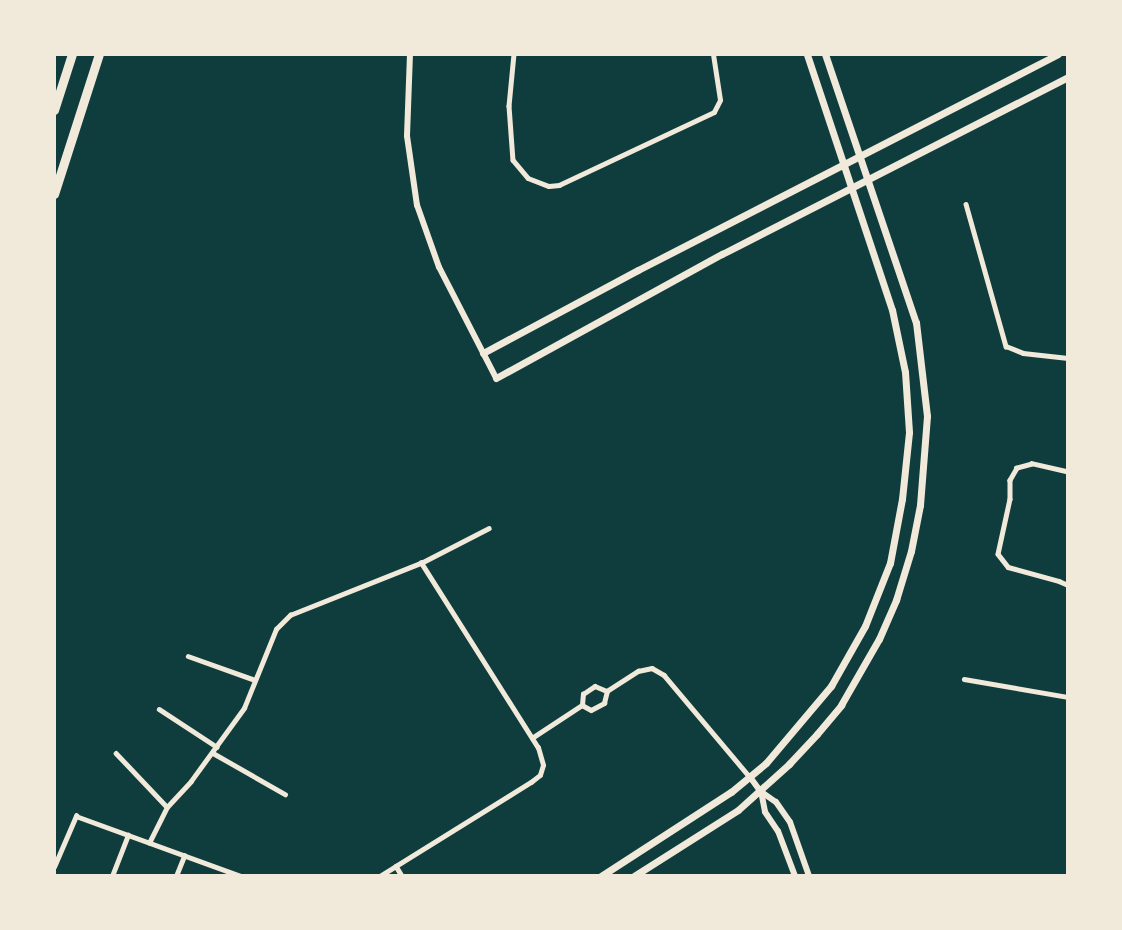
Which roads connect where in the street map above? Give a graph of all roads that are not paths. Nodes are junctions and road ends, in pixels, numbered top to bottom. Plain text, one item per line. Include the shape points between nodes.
1 (72, 54) edge
2 (99, 54) edge
3 (410, 54) edge
4 (514, 54) edge
5 (713, 54) edge
6 (807, 54) edge
7 (825, 54) edge
8 (1058, 54) edge
9 (1068, 77) edge
10 (54, 110) edge
11 (859, 157) junction
12 (842, 165) junction
13 (867, 180) junction
14 (850, 189) junction
15 (54, 194) edge
16 (966, 204) dead end
17 (483, 353) junction
18 (1068, 358) edge
19 (496, 378) joint
20 (1068, 472) edge
21 (489, 528) dead end
22 (421, 563) junction
23 (1068, 585) edge
24 (188, 656) dead end
25 (964, 679) dead end
26 (255, 680) junction
27 (607, 691) junction
28 (1068, 697) edge
29 (582, 705) junction
30 (159, 709) dead end
31 (532, 738) junction
32 (217, 747) junction
33 (116, 753) dead end
34 (213, 753) junction
35 (750, 777) junction
36 (760, 791) junction
37 (285, 794) dead end
38 (167, 807) junction
39 (128, 835) junction
40 (149, 843) junction
41 (184, 856) junction
42 (396, 866) junction
43 (54, 867) edge
44 (112, 876) edge
45 (176, 876) edge
46 (239, 876) edge
47 (380, 876) edge
48 (402, 876) edge
49 (601, 876) edge
50 (634, 876) edge
51 (795, 876) edge
52 (809, 876) edge

1 - 10 highway
2 - 15 highway
3 - 17 street via 407,136 417,205 439,267
4 - 5 street via 509,106 513,160 528,178 549,186 559,185 714,112 720,100
6 - 12 main road
7 - 11 main road
8 - 11 main road
9 - 13 main road
11 - 12 main road
11 - 13 main road
12 - 14 main road
12 - 17 main road
13 - 14 main road
13 - 36 main road via 915,323 927,416 920,505 896,600 862,669 841,705 817,734
14 - 19 main road
14 - 35 main road via 892,310 905,372 909,432 902,499 890,563 865,626 831,686
16 - 18 street via 1006,346 1023,353
17 - 19 street
20 - 23 street via 1032,464 1017,468 1010,480 1010,499 998,554 1008,567
21 - 22 street
22 - 26 street via 290,615 276,629
22 - 31 street
24 - 26 street
25 - 28 street
26 - 32 street via 244,708
27 - 29 street via 604,703 591,710
27 - 29 street via 595,686 583,694
27 - 35 street via 638,671 652,668 664,675
29 - 31 street
30 - 32 street
31 - 42 street via 543,765 540,775
32 - 34 street
33 - 38 street
34 - 37 street
34 - 38 street
35 - 36 street
35 - 49 main road
36 - 50 main road via 738,810
36 - 51 street via 765,812 782,839
36 - 52 street via 776,802 790,822
38 - 40 street
39 - 40 street
39 - 43 street via 76,816
39 - 44 street
40 - 41 street
41 - 45 street
41 - 46 street
42 - 47 street
42 - 48 street

